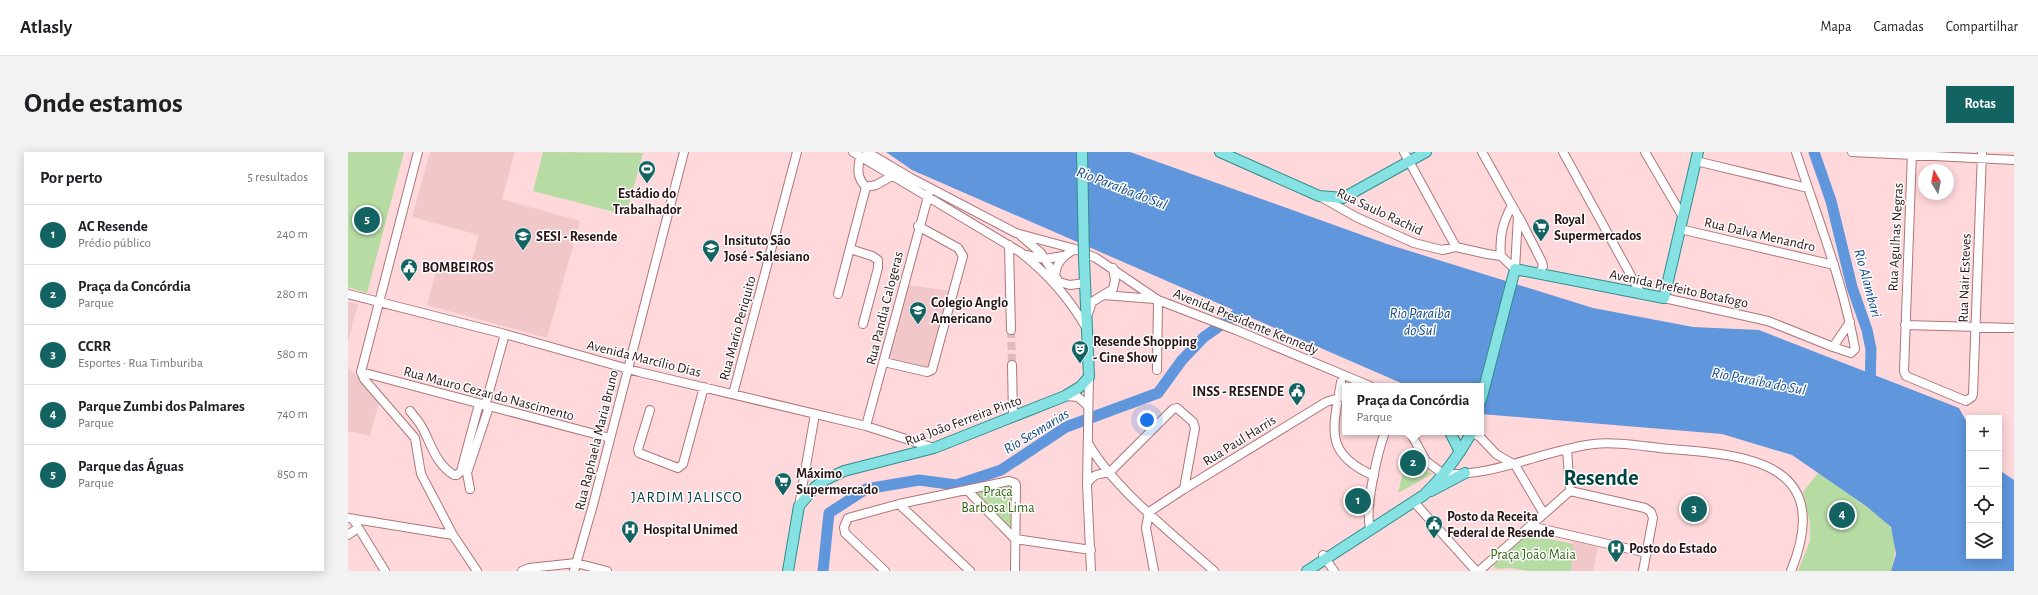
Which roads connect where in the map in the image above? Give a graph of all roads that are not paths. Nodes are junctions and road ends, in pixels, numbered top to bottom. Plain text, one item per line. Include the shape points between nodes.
1 (418, 152) edge
2 (684, 152) edge
3 (797, 152) edge
4 (1082, 152) edge
5 (1220, 152) edge
6 (1404, 152) edge
7 (1426, 152) edge
8 (1482, 152) edge
9 (1564, 152) edge
10 (1645, 152) edge
11 (1796, 152) edge
12 (1852, 152) edge
13 (860, 153) edge
14 (1912, 154) edge
15 (1982, 155) edge
16 (1697, 156) edge
17 (2014, 160) edge
18 (1409, 162) junction
19 (892, 176) junction
20 (866, 187) junction
21 (1808, 188) junction
22 (929, 192) junction
23 (1319, 196) junction
24 (1512, 205) junction
25 (1518, 216) junction
26 (1683, 217) junction
27 (918, 226) junction
28 (1680, 229) junction
29 (1016, 233) junction
30 (1009, 245) junction
31 (1456, 247) junction
32 (1075, 248) junction
33 (850, 249) junction
34 (1020, 252) junction
35 (1063, 256) junction
36 (1501, 256) junction
37 (1045, 259) junction
38 (1834, 265) junction
39 (1113, 268) junction
40 (1515, 269) junction
41 (1539, 274) junction
42 (1055, 277) junction
43 (1085, 283) junction
44 (1640, 292) junction
45 (348, 294) edge
46 (838, 294) dead end
47 (1101, 295) junction
48 (1664, 298) junction
49 (1157, 299) junction
50 (380, 303) junction
51 (1086, 319) junction
52 (1850, 322) junction
53 (863, 324) dead end
54 (1905, 325) junction
55 (1974, 327) junction
56 (2014, 328) edge
57 (1087, 329) junction
58 (1011, 330) tunnel mouth
59 (505, 334) junction
60 (1833, 347) junction
61 (884, 362) junction
62 (1012, 365) tunnel mouth
63 (1327, 368) junction
64 (627, 369) junction
65 (1157, 370) dead end
66 (361, 372) junction
67 (1089, 377) junction
68 (1342, 383) edge
69 (1357, 383) edge
70 (704, 387) junction
71 (1484, 388) edge
72 (733, 394) junction
73 (1065, 396) junction
74 (1342, 396) edge
75 (1966, 401) joint
76 (485, 406) junction
77 (1088, 409) junction
78 (410, 410) dead end
79 (650, 410) dead end
80 (814, 414) junction
81 (1013, 417) junction
82 (866, 426) junction
83 (1384, 435) edge
84 (1412, 435) edge
85 (1452, 435) edge
86 (1470, 435) edge
87 (1477, 435) edge
88 (610, 438) junction
89 (1088, 440) junction
90 (934, 448) junction
91 (1567, 449) junction
92 (1460, 452) junction
93 (1515, 465) junction
94 (1108, 473) junction
95 (1465, 473) junction
96 (1442, 475) junction
97 (1374, 476) junction
98 (1087, 484) junction
99 (1184, 489) junction
100 (470, 490) dead end
101 (967, 490) junction
102 (1570, 491) junction
103 (1424, 495) junction
104 (1414, 502) junction
105 (898, 504) junction
106 (799, 506) junction
107 (1149, 512) junction
108 (1544, 514) junction
109 (351, 519) edge
110 (1530, 526) junction
111 (1370, 527) junction
112 (358, 528) junction
113 (348, 535) edge
114 (453, 535) junction
115 (1016, 539) junction
116 (1091, 550) junction
117 (1647, 553) junction
118 (1325, 557) junction
119 (575, 567) edge
120 (385, 571) edge
121 (477, 571) edge
122 (522, 571) edge
123 (607, 571) edge
124 (788, 571) edge
125 (885, 571) edge
126 (970, 571) edge
127 (1015, 571) edge
128 (1091, 571) edge
129 (1154, 571) edge
130 (1214, 571) edge
131 (1299, 571) edge
132 (1307, 571) edge
133 (1334, 571) edge
134 (1478, 571) edge
135 (1643, 571) edge
136 (1791, 571) edge

1 - 50 street
2 - 64 street, Rua Raphaela Maria Bruno
3 - 72 street, Rua Mario Periquito
4 - 43 main road, bridge
5 - 23 main road
6 - 18 street
7 - 18 main road
8 - 24 street
9 - 44 street
10 - 26 street
11 - 21 street
12 - 14 street
13 - 19 street
13 - 20 street via 857,172 860,181
13 - 22 street
14 - 15 street
14 - 54 street, Rua Agulhas Negras
15 - 17 street
15 - 55 street, Rua Nair Esteves
16 - 21 street
16 - 26 main road
18 - 23 main road via 1343,198
18 - 31 street
19 - 20 street via 876,185
19 - 22 street
20 - 33 street
21 - 38 street
22 - 27 street, Rua Pandia Calogeras
22 - 29 street
22 - 30 street
23 - 31 street, Rua Saulo Rachid via 1356,217 1414,243 1442,250
24 - 25 street
24 - 36 street via 1502,226
25 - 40 street
25 - 41 street via 1540,257 1543,266
26 - 28 main road
27 - 61 street, Rua Pandia Calogeras
27 - 61 street via 958,248 963,256 932,370 927,372
28 - 38 street, Rua Dalva Menandro
28 - 48 main road
29 - 32 street, Avenida Presidente Kennedy
29 - 37 street via 1034,246
30 - 34 street
30 - 58 street
31 - 36 street, Rua Saulo Rachid
32 - 35 street
32 - 39 street, Avenida Presidente Kennedy
33 - 46 street
33 - 53 street via 878,260
34 - 37 street
34 - 57 street via 1048,277
35 - 37 street
35 - 42 street via 1057,264
36 - 40 street
37 - 42 street
38 - 52 street
39 - 47 street via 1113,289
39 - 49 street, Avenida Presidente Kennedy
40 - 41 main road, Avenida Prefeito Botafogo
40 - 71 main road
41 - 44 main road, Avenida Prefeito Botafogo
42 - 43 street via 1065,285
43 - 51 main road
44 - 48 main road, Avenida Prefeito Botafogo
45 - 50 street, Avenida Marcílio Dias
47 - 49 street, Avenida Presidente Kennedy
47 - 51 street via 1092,302
48 - 60 street, Avenida Prefeito Botafogo via 1768,322
49 - 63 street, Avenida Presidente Kennedy
49 - 65 street
50 - 59 street, Avenida Marcílio Dias
50 - 66 street
51 - 57 main road
52 - 60 street
52 - 60 street, Avenida Prefeito Botafogo via 1854,351 1851,353
54 - 55 street
54 - 75 street, Rua Agulhas Negras via 1906,376
55 - 56 street
55 - 75 street, Rua Nair Esteves via 1973,394 1972,398
57 - 67 main road
59 - 64 street, Avenida Marcílio Dias
59 - 76 street
61 - 82 street, Rua Pandia Calogeras
62 - 81 street
63 - 68 street, Avenida Presidente Kennedy
63 - 69 street, Avenida Presidente Kennedy
64 - 70 street, Avenida Marcílio Dias
64 - 88 street, Rua Raphaela Maria Bruno
66 - 76 street, Rua Mauro Cezar do Nascimento
66 - 114 street via 364,379 415,438 421,474
67 - 73 main road, Rua João Ferreira Pinto via 1080,387
67 - 77 street
70 - 72 street, Avenida Marcílio Dias
70 - 79 street via 683,464 678,468 639,453
72 - 80 street, Avenida Marcílio Dias
73 - 77 street via 1078,397
73 - 81 main road, Rua João Ferreira Pinto
74 - 97 street via 1333,428 1338,449 1345,460
74 - 99 street, Rua Paul Harris via 1326,402
76 - 78 street via 461,471 454,475 439,460
76 - 88 street, Rua Mauro Cezar do Nascimento
76 - 100 street via 468,473
77 - 89 street
80 - 82 street, Avenida Marcílio Dias
80 - 106 street
81 - 90 main road, Rua João Ferreira Pinto
82 - 90 street, Avenida Marcílio Dias
83 - 97 street
84 - 96 street via 1426,461
85 - 92 main road
86 - 92 main road
87 - 93 street via 1496,454
88 - 119 street, Rua Raphaela Maria Bruno
89 - 94 street via 1095,456
89 - 98 street
90 - 106 main road, Rua João Ferreira Pinto via 844,471 814,487
91 - 93 street
91 - 102 street
91 - 136 street via 1600,444 1714,452 1735,456 1775,471 1798,493 1804,516 1799,552
92 - 96 main road
93 - 95 street
93 - 108 street
94 - 98 street via 1096,474
94 - 99 street via 1173,409 1177,408 1193,422 1195,428
94 - 107 street
95 - 96 street
95 - 103 main road
96 - 103 main road
96 - 111 main road
97 - 111 street
98 - 116 street
99 - 107 street, Rua Paul Harris
101 - 105 street
101 - 115 street
101 - 115 street via 1009,481 1014,483
102 - 108 street
102 - 117 street via 1649,509 1653,518
103 - 104 main road
104 - 111 main road
104 - 134 street
105 - 125 street via 848,518 844,528 845,533
105 - 126 street
106 - 124 main road, Rua João Ferreira Pinto
107 - 129 street via 1146,528
107 - 130 street
108 - 110 street
109 - 112 street
109 - 114 street
110 - 117 street
110 - 134 street
111 - 118 main road
112 - 113 street
112 - 120 street
114 - 121 street
115 - 116 street
115 - 127 street
116 - 128 street
117 - 135 street
118 - 131 main road
118 - 132 main road
118 - 133 street
119 - 122 street via 529,568
119 - 123 street

